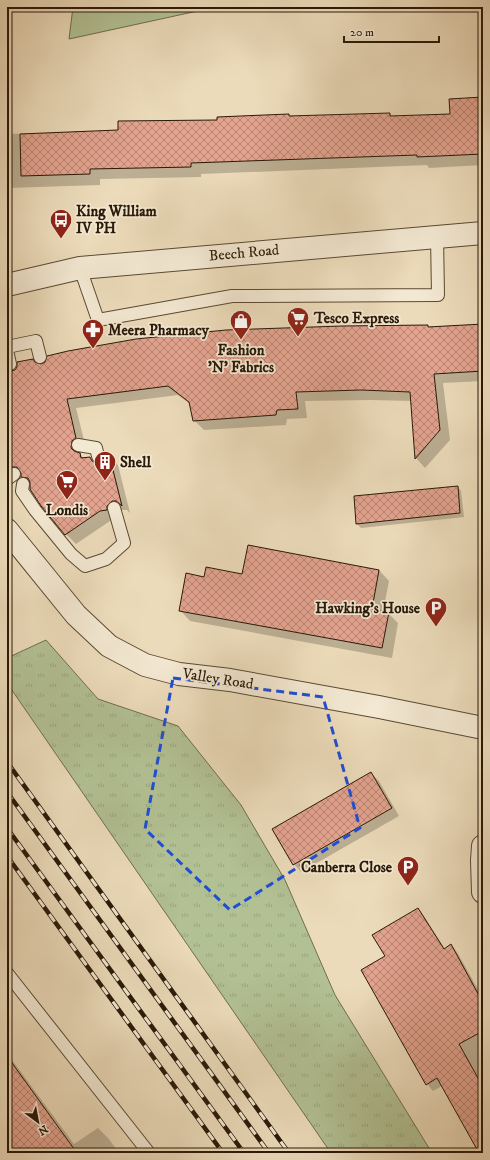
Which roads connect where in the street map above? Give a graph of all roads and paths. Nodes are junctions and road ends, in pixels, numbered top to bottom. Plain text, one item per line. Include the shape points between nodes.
1 (483, 233) edge
2 (437, 236) junction
3 (80, 268) junction
4 (7, 285) edge
5 (7, 347) edge
6 (7, 350) edge
7 (40, 357) dead end
8 (10, 364) dead end
9 (78, 445) dead end
10 (98, 456) dead end
11 (23, 484) dead end
12 (114, 508) dead end
13 (7, 530) edge
14 (483, 728) edge
15 (483, 846) edge
16 (483, 892) edge
17 (7, 973) edge
18 (149, 1153) edge

1 - 2 street, Beech Road
2 - 3 street, Beech Road
2 - 3 lane via 438,295 232,296 98,320
3 - 4 street, Beech Road
5 - 7 lane via 36,341
6 - 8 lane
9 - 10 lane via 96,448
11 - 12 lane via 22,491 35,510 71,554 85,566 106,560 124,543
13 - 14 street, Valley Road via 76,615 109,646 145,666
15 - 16 street
17 - 18 lane

